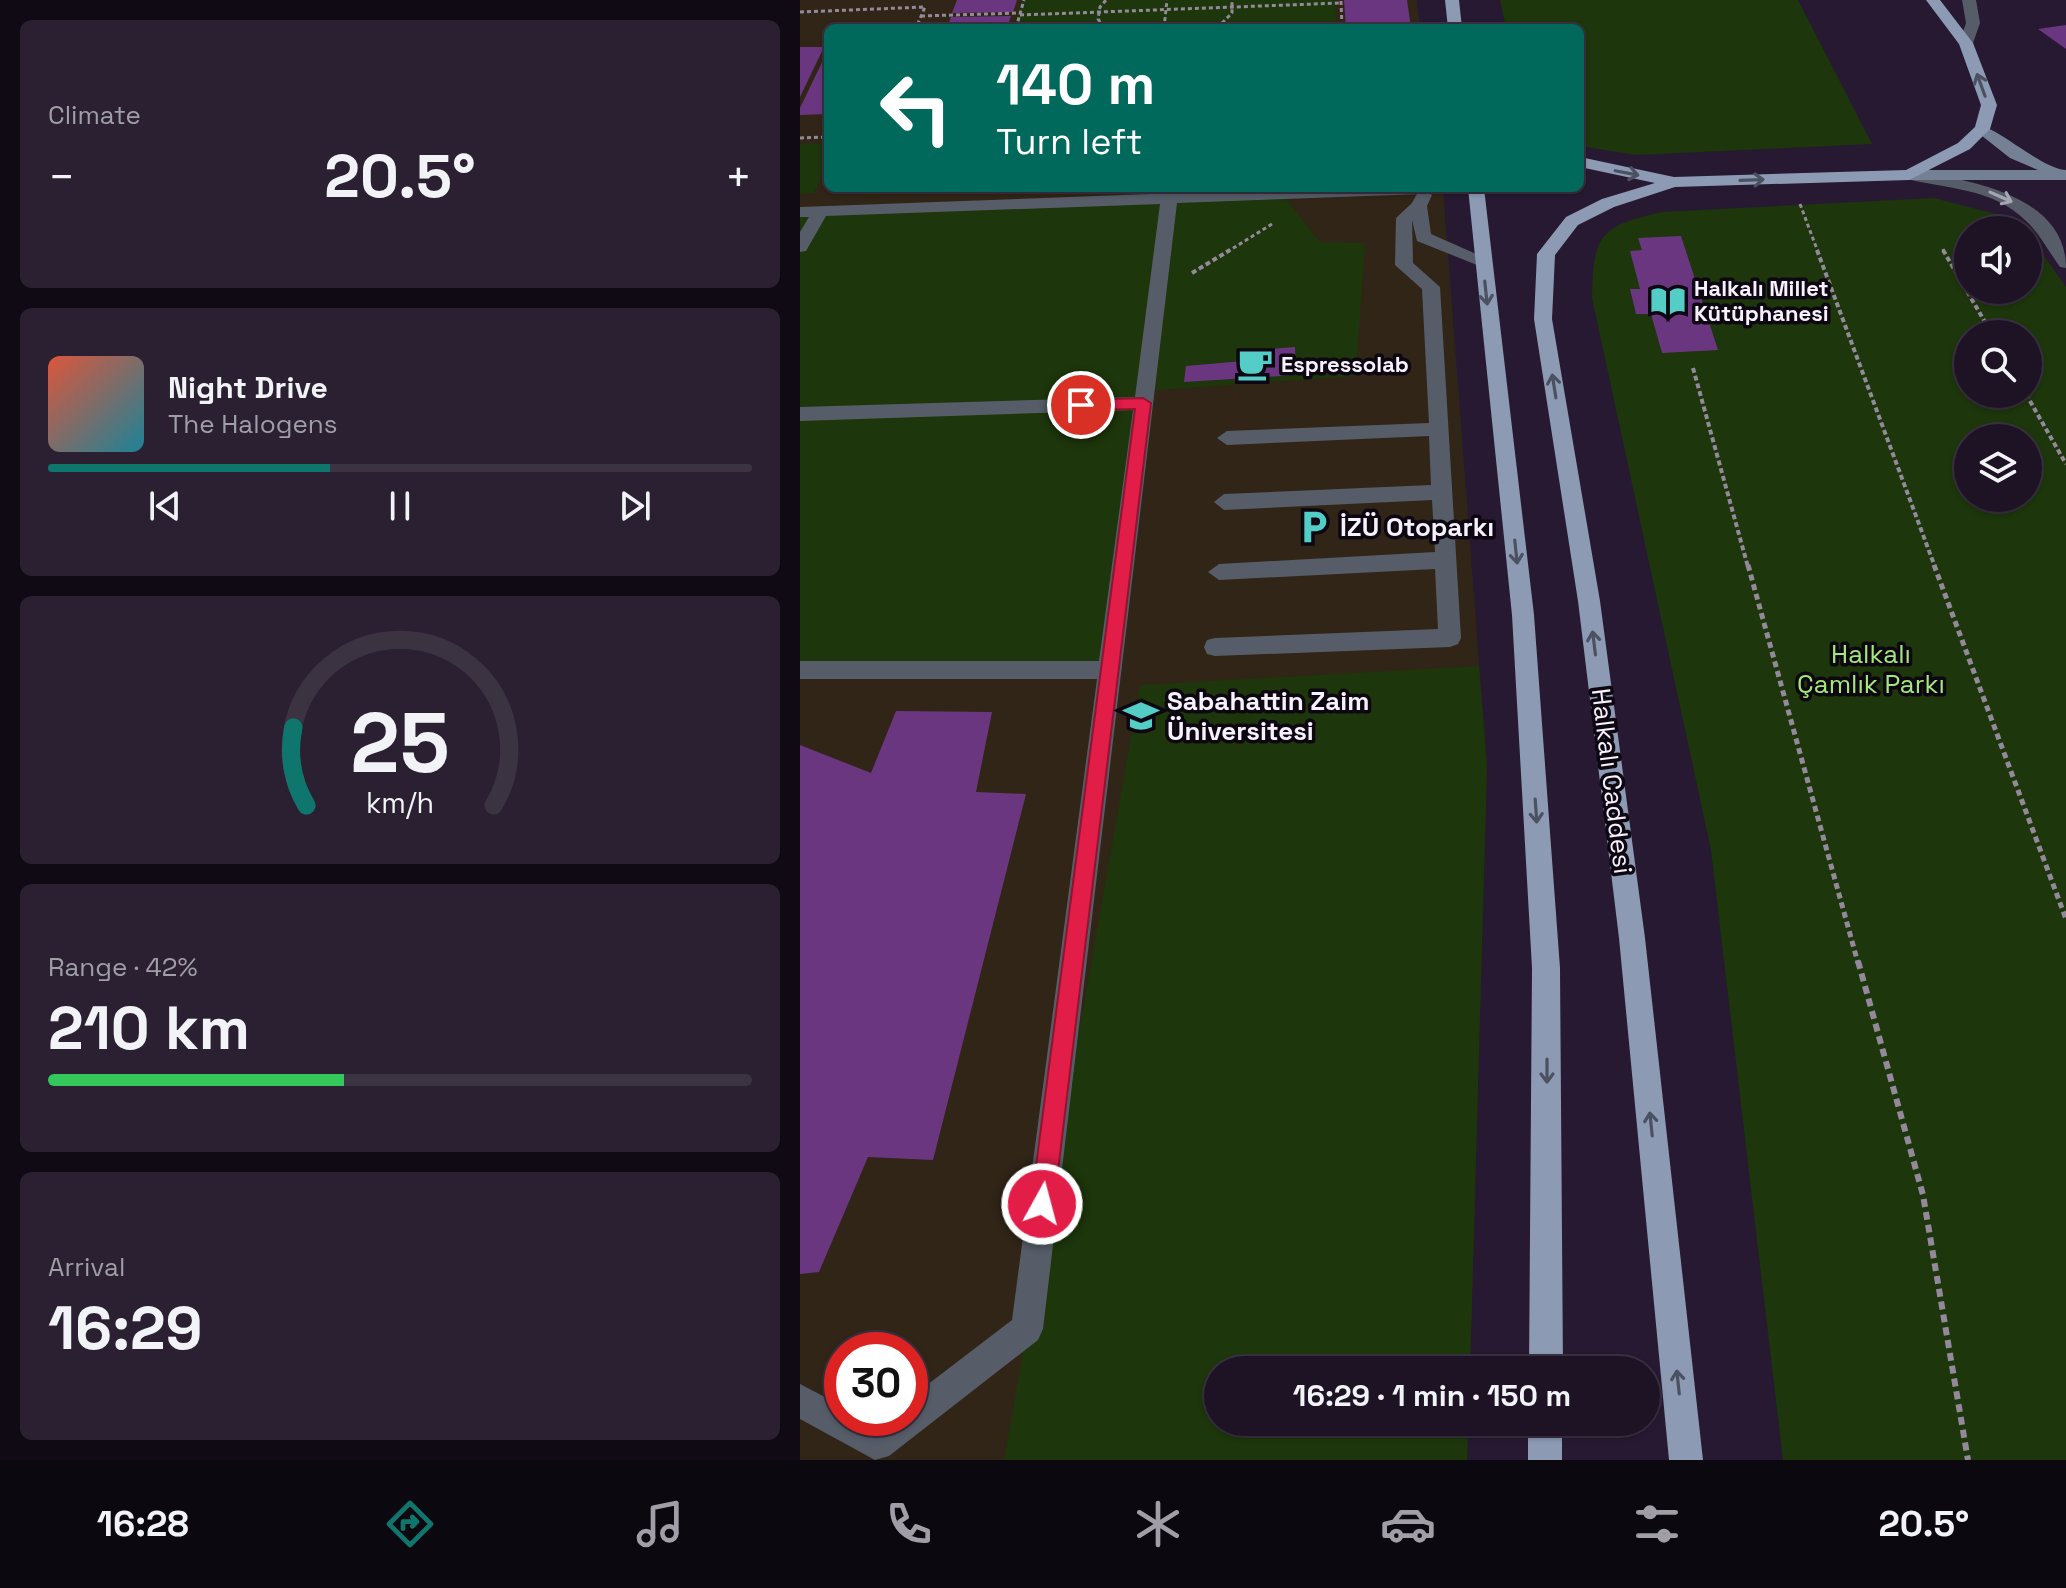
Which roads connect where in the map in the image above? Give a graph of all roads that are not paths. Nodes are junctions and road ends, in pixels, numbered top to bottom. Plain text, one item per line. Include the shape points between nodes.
1 (1452, 0) edge
2 (1933, 0) edge
3 (1969, 0) edge
4 (1455, 24) edge
5 (1966, 43) junction
6 (1982, 129) junction
7 (1584, 163) edge
8 (2066, 174) edge
9 (1909, 175) junction
10 (1674, 182) junction
11 (1476, 192) edge
12 (1423, 197) edge
13 (1169, 199) junction
14 (821, 211) junction
15 (800, 212) edge
16 (1413, 239) junction
17 (800, 247) edge
18 (1483, 261) junction
19 (2066, 263) edge
20 (1143, 403) junction
21 (800, 414) edge
22 (1439, 429) junction
23 (1227, 438) dead end
24 (1442, 492) junction
25 (1224, 502) dead end
26 (1446, 560) junction
27 (1219, 572) dead end
28 (1215, 647) dead end
29 (809, 670) edge
30 (1110, 670) junction
31 (800, 690) edge
32 (1546, 1356) edge
33 (800, 1401) edge
34 (1545, 1436) edge
35 (878, 1452) edge
36 (1545, 1460) edge
37 (1686, 1460) edge

1 - 4 main road
2 - 5 main road
3 - 5 street via 1973,23
6 -> 5 main road via 1989,105
6 - 8 street via 2016,155
6 - 9 main road via 1964,146
7 -> 10 main road
8 - 9 street
10 -> 9 main road
9 -> 19 street via 1993,193 2018,205
37 -> 10 main road, Halkalı Caddesi via 1630,923 1589,601 1543,319 1546,254 1572,221
11 - 18 main road
12 - 13 street via 1282,194
12 - 16 street via 1404,218
13 - 14 street
13 - 20 street
14 - 15 street
14 - 17 street
16 - 18 street
16 - 22 street via 1404,265 1431,287
18 -> 32 main road via 1523,615 1546,968
20 - 21 street
20 - 30 street
22 - 23 street
22 - 24 street
24 - 25 street
24 - 26 street
26 - 27 street
26 - 28 street via 1450,638
29 - 30 street
29 - 31 street
30 - 35 street via 1027,1329
33 - 35 street
34 - 36 main road

